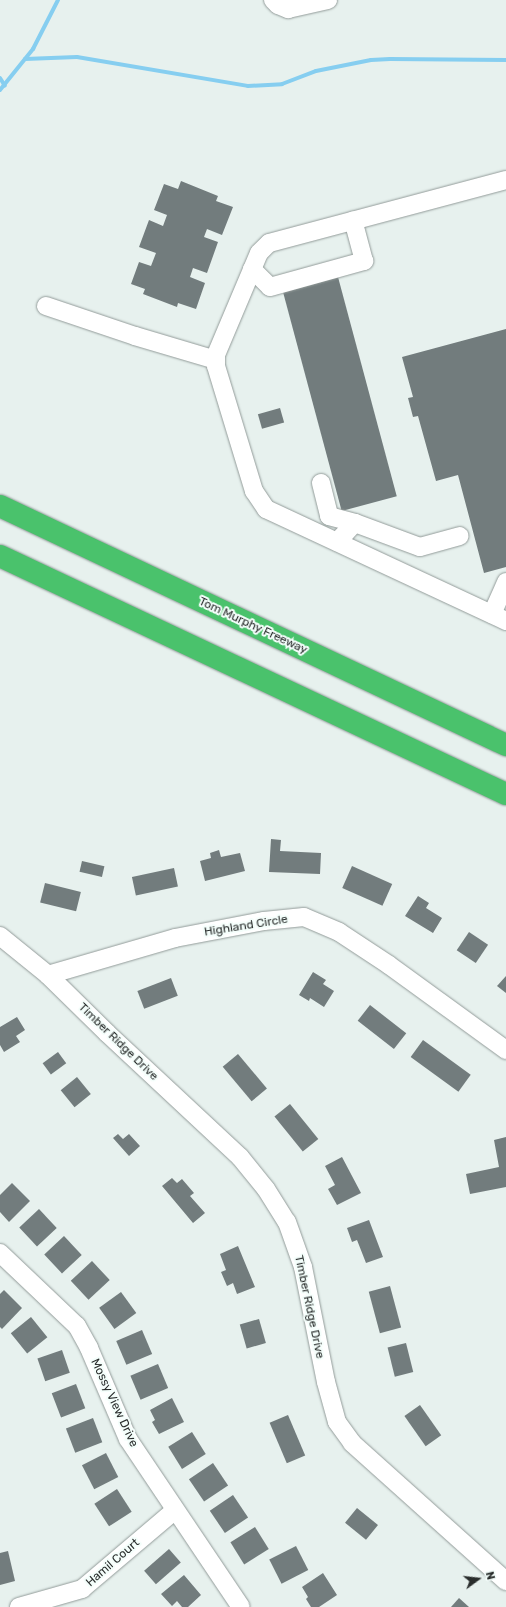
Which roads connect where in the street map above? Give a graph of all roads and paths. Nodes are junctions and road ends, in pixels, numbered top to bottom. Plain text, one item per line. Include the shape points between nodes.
1 (273, 0) edge
2 (328, 0) edge
3 (506, 180) edge
4 (353, 220) junction
5 (252, 269) junction
6 (46, 306) dead end
7 (216, 360) junction
8 (321, 483) dead end
9 (0, 506) edge
10 (355, 523) junction
11 (460, 536) dead end
12 (338, 542) junction
13 (0, 556) edge
14 (506, 582) edge
15 (499, 618) edge
16 (506, 746) edge
17 (506, 794) edge
18 (0, 936) edge
19 (48, 975) junction
20 (506, 1050) edge
21 (0, 1253) edge
22 (175, 1510) junction
23 (506, 1581) edge
24 (19, 1607) edge
25 (241, 1607) edge

1 - 2 street via 288,9
3 - 4 street
4 - 5 street via 269,243 258,253
4 - 5 street via 364,261 270,287
5 - 7 street
6 - 7 street
7 - 12 street via 254,491 266,509
8 - 10 street via 330,516
9 - 16 highway, Tom Murphy Freeway
10 - 11 street via 420,547
10 - 12 street
12 - 15 street
13 - 17 highway
14 - 15 street
18 - 19 street, Timber Ridge Drive
19 - 20 street, Highland Circle via 175,938 264,921 304,918 339,932
19 - 23 street, Timber Ridge Drive via 240,1157 266,1189 287,1222 303,1267 326,1382 337,1422 352,1444
21 - 22 street, Mossy View Drive via 77,1326 128,1439
22 - 24 street, Hamil Court via 82,1590
22 - 25 street, Mossy View Drive

